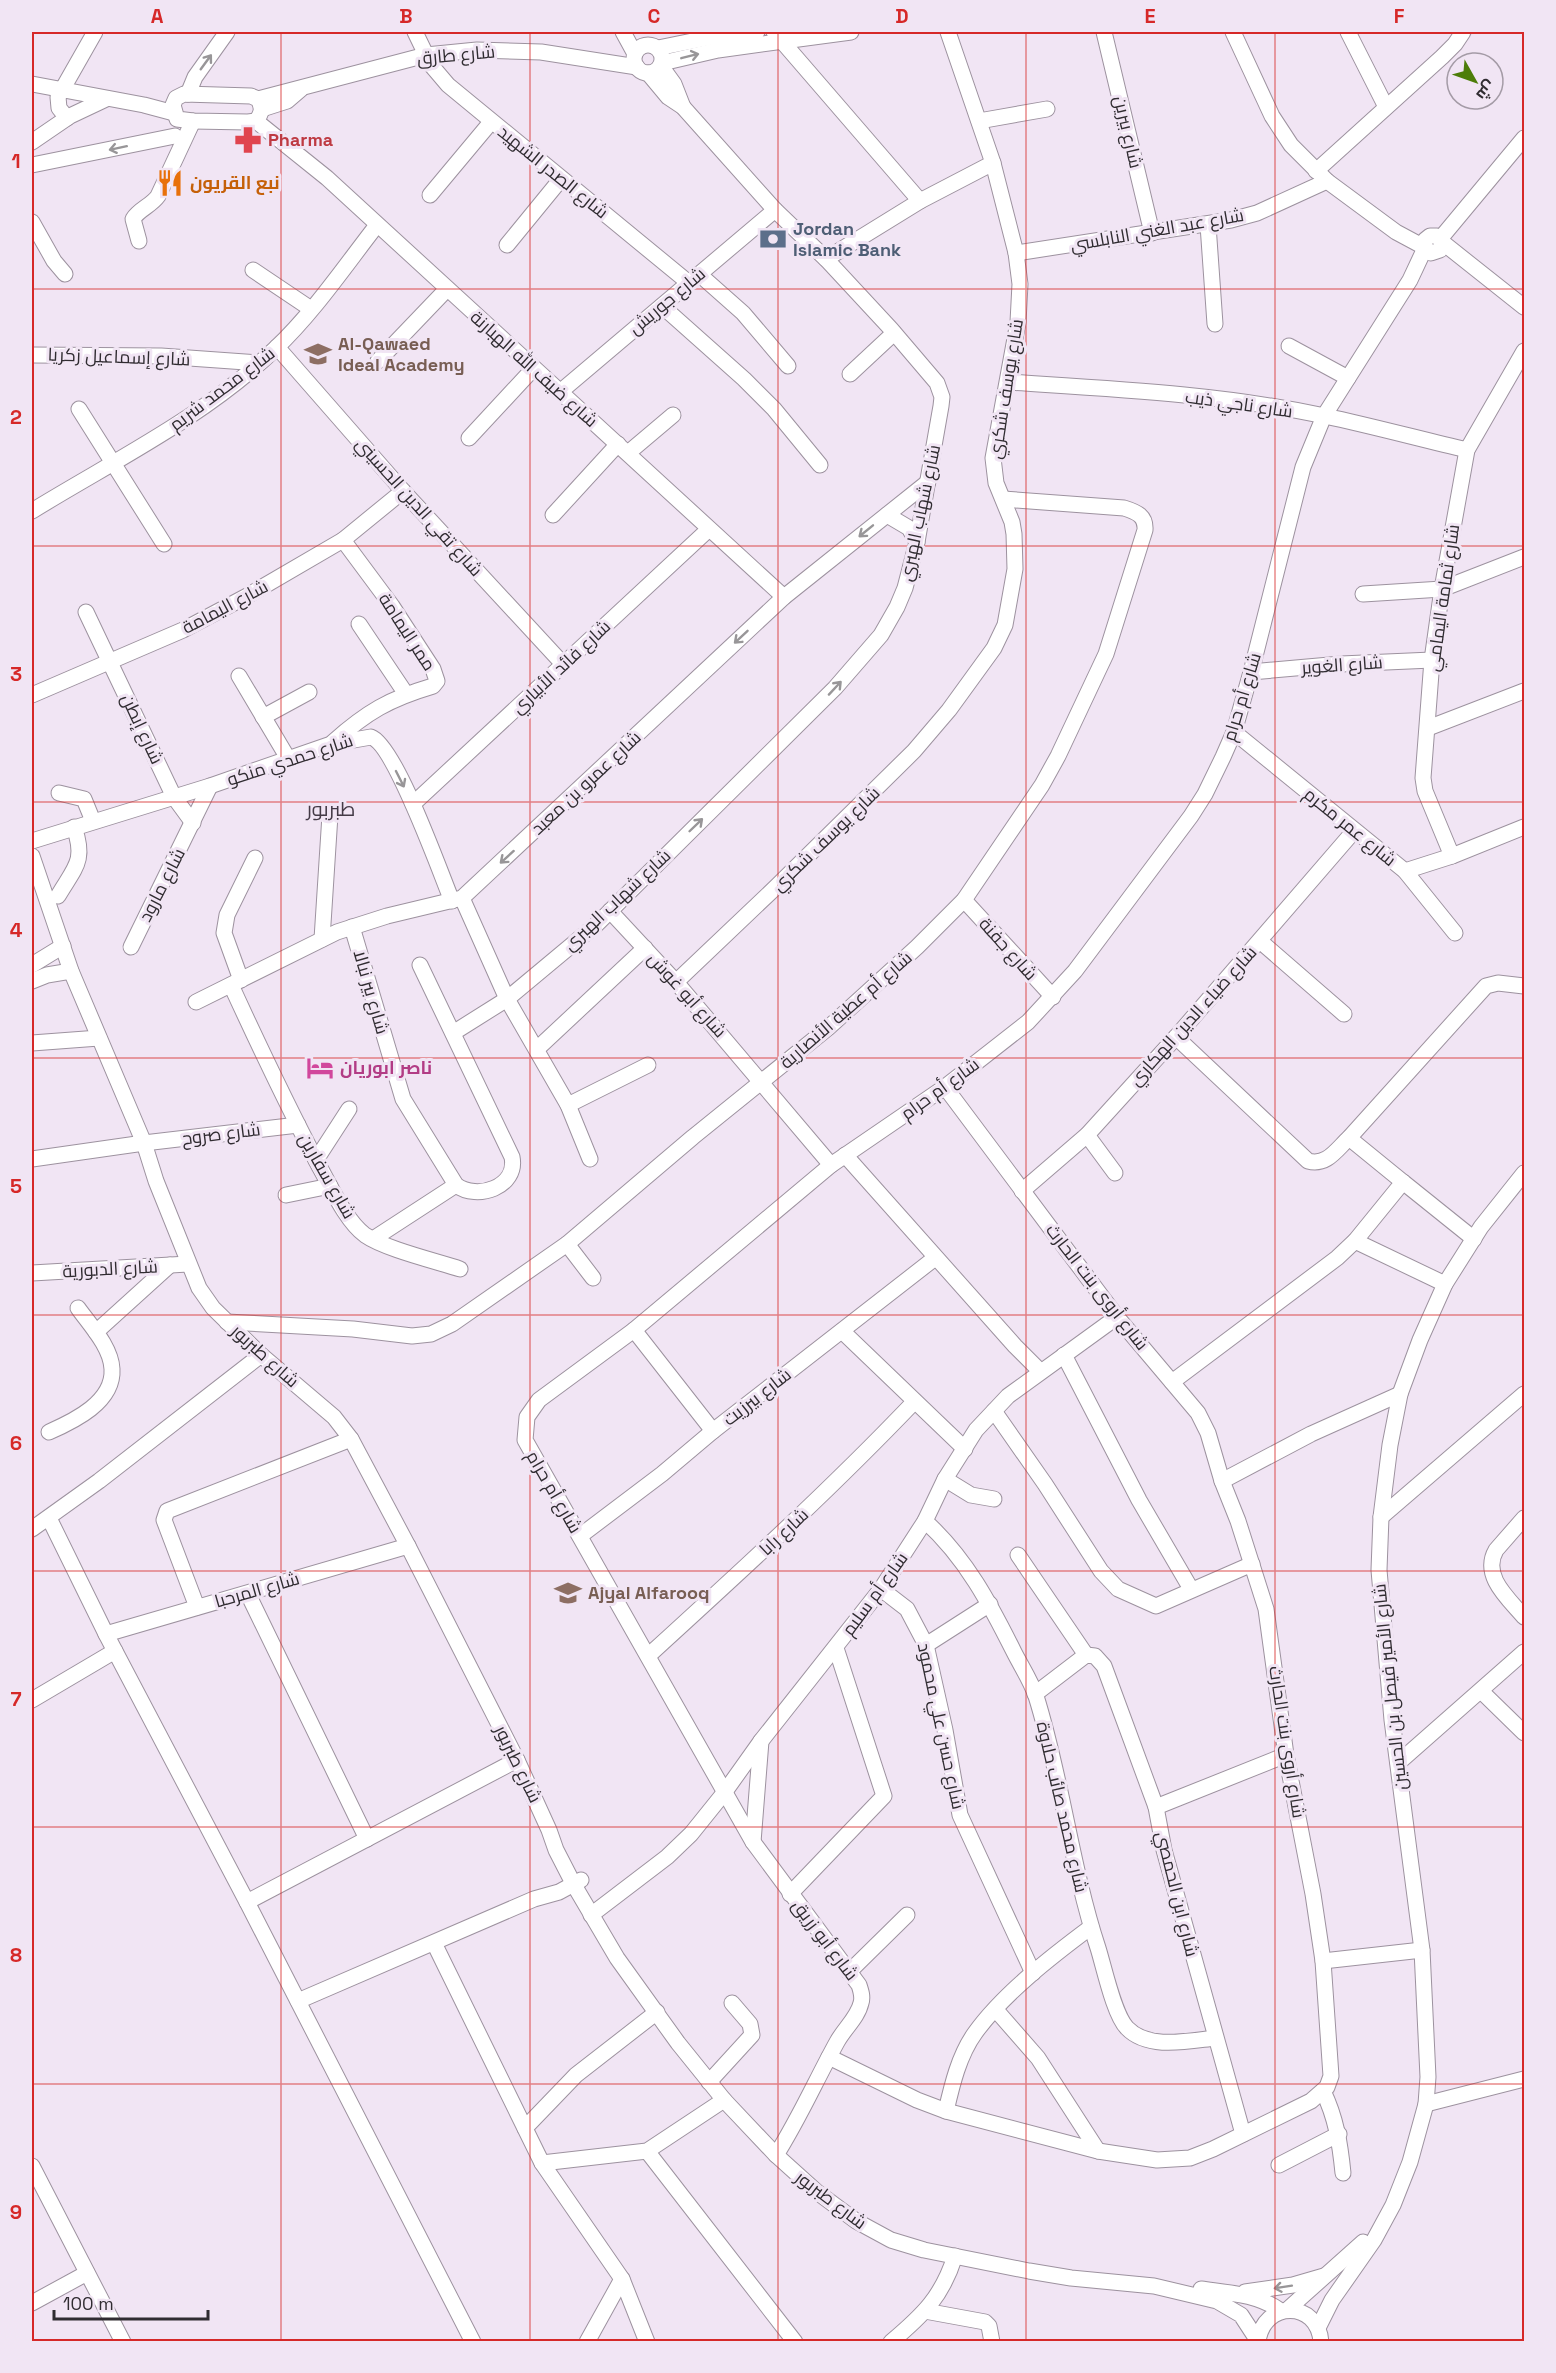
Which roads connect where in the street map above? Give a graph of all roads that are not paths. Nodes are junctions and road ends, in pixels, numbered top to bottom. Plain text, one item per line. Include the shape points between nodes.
1 (95, 32) edge
2 (226, 32) edge
3 (415, 32) edge
4 (623, 32) edge
5 (632, 32) edge
6 (757, 32) edge
7 (851, 32) edge
8 (948, 32) edge
9 (1104, 32) edge
10 (1233, 32) edge
11 (1348, 32) edge
12 (1463, 32) edge
13 (778, 36) edge
14 (654, 46) junction
15 (426, 55) junction
16 (646, 63) junction
17 (32, 84) edge
18 (61, 89) junction
19 (106, 99) junction
20 (178, 107) junction
21 (1386, 107) junction
22 (1047, 109) dead end
23 (259, 110) junction
24 (67, 118) junction
25 (193, 121) junction
26 (979, 121) junction
27 (491, 122) junction
28 (1524, 138) edge
29 (32, 142) edge
30 (177, 142) junction
31 (993, 163) junction
32 (32, 165) edge
33 (1321, 176) junction
34 (561, 179) junction
35 (430, 195) dead end
36 (920, 201) junction
37 (775, 210) junction
38 (32, 222) edge
39 (377, 225) junction
40 (1208, 225) junction
41 (1152, 233) junction
42 (139, 241) dead end
43 (507, 245) dead end
44 (1433, 245) junction
45 (1016, 253) junction
46 (826, 259) junction
47 (253, 270) dead end
48 (65, 274) dead end
49 (694, 278) junction
50 (446, 290) junction
51 (1505, 291) junction
52 (1524, 296) edge
53 (662, 306) junction
54 (1524, 307) edge
55 (311, 309) junction
56 (1215, 324) dead end
57 (894, 333) junction
58 (1289, 346) dead end
59 (277, 348) junction
60 (1524, 351) edge
61 (32, 355) edge
62 (206, 360) junction
63 (378, 361) dead end
64 (259, 363) junction
65 (788, 366) dead end
66 (533, 369) junction
67 (850, 374) dead end
68 (1348, 378) junction
69 (238, 381) junction
70 (1008, 382) junction
71 (560, 392) junction
72 (79, 409) dead end
73 (673, 415) dead end
74 (1324, 416) junction
75 (469, 438) dead end
76 (623, 448) junction
77 (1467, 450) junction
78 (113, 464) junction
79 (820, 465) dead end
80 (928, 483) junction
81 (403, 491) junction
82 (1003, 499) junction
83 (32, 511) edge
84 (553, 515) dead end
85 (887, 515) junction
86 (710, 529) junction
87 (342, 540) junction
88 (917, 542) junction
89 (164, 544) dead end
90 (1524, 557) edge
91 (1442, 589) junction
92 (1363, 594) dead end
93 (784, 597) junction
94 (86, 612) dead end
95 (359, 624) dead end
96 (1432, 660) junction
97 (111, 662) junction
98 (563, 664) junction
99 (1251, 672) junction
100 (239, 676) dead end
101 (309, 692) dead end
102 (1524, 692) edge
103 (406, 694) junction
104 (32, 695) edge
105 (263, 717) junction
106 (1428, 728) junction
107 (1234, 732) junction
108 (331, 744) junction
109 (289, 760) junction
110 (210, 786) junction
111 (59, 794) dead end
112 (174, 797) junction
113 (413, 804) junction
114 (330, 815) dead end
115 (93, 821) junction
116 (193, 823) junction
117 (74, 827) junction
118 (1524, 827) edge
119 (1354, 831) junction
120 (32, 841) edge
121 (32, 856) edge
122 (1452, 856) junction
123 (255, 858) dead end
124 (1405, 871) junction
125 (58, 896) dead end
126 (457, 899) junction
127 (964, 900) junction
128 (610, 911) junction
129 (352, 927) junction
130 (1455, 933) dead end
131 (322, 939) junction
132 (1260, 941) junction
133 (63, 946) junction
134 (131, 946) dead end
135 (645, 948) junction
136 (32, 965) edge
137 (420, 965) dead end
138 (71, 971) junction
139 (32, 981) edge
140 (236, 982) junction
141 (676, 982) junction
142 (1524, 986) edge
143 (1053, 997) junction
144 (507, 999) junction
145 (196, 1002) dead end
146 (1344, 1014) dead end
147 (453, 1033) junction
148 (1176, 1037) junction
149 (99, 1038) junction
150 (32, 1043) edge
151 (537, 1049) junction
152 (648, 1065) dead end
153 (762, 1081) junction
154 (945, 1087) junction
155 (568, 1105) junction
156 (349, 1109) dead end
157 (298, 1125) junction
158 (1087, 1135) junction
159 (1349, 1138) junction
160 (144, 1143) junction
161 (845, 1155) junction
162 (32, 1159) edge
163 (590, 1159) dead end
164 (316, 1160) junction
165 (831, 1165) junction
166 (1115, 1173) dead end
167 (1524, 1173) edge
168 (1403, 1182) junction
169 (456, 1185) junction
170 (330, 1186) junction
171 (1022, 1191) junction
172 (286, 1195) dead end
173 (372, 1239) junction
174 (1474, 1239) junction
175 (1355, 1240) junction
176 (567, 1244) junction
177 (935, 1258) junction
178 (188, 1264) junction
179 (170, 1265) junction
180 (460, 1269) dead end
181 (32, 1273) edge
182 (593, 1278) dead end
183 (1445, 1284) junction
184 (78, 1308) dead end
185 (1117, 1317) junction
186 (227, 1322) junction
187 (634, 1330) junction
188 (842, 1331) junction
189 (96, 1332) junction
190 (261, 1355) junction
191 (1064, 1355) junction
192 (1040, 1371) junction
193 (1172, 1382) junction
194 (1400, 1394) junction
195 (1524, 1394) edge
196 (914, 1402) junction
197 (994, 1411) junction
198 (713, 1431) junction
199 (49, 1432) dead end
200 (351, 1439) junction
201 (965, 1449) junction
202 (945, 1479) junction
203 (1222, 1481) junction
204 (994, 1499) dead end
205 (1381, 1517) junction
206 (49, 1518) junction
207 (1524, 1518) edge
208 (926, 1521) junction
209 (32, 1529) edge
210 (580, 1536) junction
211 (408, 1546) junction
212 (1018, 1556) dead end
213 (1252, 1564) junction
214 (881, 1588) junction
215 (1191, 1589) junction
216 (248, 1594) junction
217 (990, 1604) junction
218 (197, 1607) junction
219 (1524, 1617) edge
220 (105, 1634) junction
221 (926, 1645) junction
222 (836, 1648) junction
223 (115, 1651) junction
224 (1524, 1652) edge
225 (648, 1656) junction
226 (1093, 1657) junction
227 (1481, 1691) junction
228 (1035, 1694) junction
229 (32, 1701) edge
230 (1524, 1733) edge
231 (761, 1741) junction
232 (1286, 1755) junction
233 (517, 1760) junction
234 (1398, 1763) junction
235 (724, 1794) junction
236 (1156, 1807) junction
237 (367, 1839) junction
238 (753, 1842) junction
239 (575, 1878) junction
240 (790, 1894) junction
241 (247, 1902) junction
242 (597, 1915) junction
243 (906, 1915) dead end
244 (1091, 1927) junction
245 (434, 1943) junction
246 (1422, 1950) junction
247 (1323, 1961) junction
248 (849, 1972) junction
249 (1033, 1973) junction
250 (298, 2001) junction
251 (732, 2003) dead end
252 (654, 2007) junction
253 (996, 2010) junction
254 (1215, 2038) junction
255 (829, 2057) junction
256 (1524, 2079) edge
257 (709, 2082) junction
258 (1323, 2091) junction
259 (724, 2100) junction
260 (1426, 2104) junction
261 (946, 2110) junction
262 (525, 2128) junction
263 (1243, 2134) junction
264 (1339, 2134) junction
265 (647, 2151) junction
266 (1098, 2151) junction
267 (776, 2156) junction
268 (542, 2163) junction
269 (1279, 2165) dead end
270 (32, 2168) edge
271 (1343, 2173) dead end
272 (1381, 2226) junction
273 (955, 2256) junction
274 (87, 2273) junction
275 (1329, 2275) junction
276 (622, 2279) junction
277 (1154, 2286) junction
278 (1234, 2293) junction
279 (32, 2303) edge
280 (1284, 2311) junction
281 (925, 2312) junction
282 (1319, 2335) edge
283 (1258, 2341) edge
284 (123, 2342) edge
285 (473, 2342) edge
286 (587, 2342) edge
287 (647, 2342) edge
288 (795, 2342) edge
289 (891, 2342) edge
290 (992, 2342) edge

1 - 18 street
20 -> 2 street
3 - 15 street, شارع الصدر الشهيد
4 - 16 street
5 - 14 street
6 - 14 street
7 - 13 street, شارع طارق
8 - 26 street, شارع يوسف شكري
9 - 41 street, شارع بيرين
10 - 33 street via 1280,130
11 - 21 street
12 - 21 street, شارع عبد الغني النابلسي via 1449,51
16 -> 13 street, شارع طارق
13 - 36 street
14 - 16 street via 641,47
14 - 16 street via 662,55
15 - 16 street, شارع طارق via 508,51
15 - 23 street, شارع طارق via 301,89 287,101
15 - 27 street, شارع الصدر الشهيد via 448,85
16 - 37 street, شارع شهاب الهبري via 675,84 682,107
17 - 18 street, شارع طارق
18 - 19 street, شارع طارق
18 - 24 street via 58,104
19 - 20 street, شارع طارق
19 - 24 street
20 - 23 street, شارع طارق via 251,96
20 - 25 street, شارع طارق
20 - 30 street
21 - 33 street, شارع عبد الغني النابلسي
22 - 26 street
23 - 25 street, شارع طارق
23 - 39 street, شارع ضيف الله الهبارنة via 284,141
24 - 29 street
25 - 30 street
26 - 31 street, شارع يوسف شكري
27 - 34 street, شارع الصدر الشهيد
27 - 35 street
28 - 44 street, شارع أم حرام
30 -> 32 street
30 - 42 street via 155,201 132,219
31 - 36 street
31 - 45 street, شارع يوسف شكري
33 - 40 street, شارع عبد الغني النابلسي via 1257,213
33 - 44 street via 1380,219
34 - 43 street
34 - 49 street, شارع الصدر الشهيد
36 - 46 street
37 - 46 street, شارع شهاب الهبري
37 - 49 street, شارع جوريش
38 - 48 street
39 - 50 street, شارع ضيف الله الهبارنة
39 - 55 street, شارع محمد شريم
40 - 41 street, شارع عبد الغني النابلسي
40 - 56 street
41 - 45 street, شارع عبد الغني النابلسي
44 - 51 street
44 - 68 street, شارع أم حرام
45 - 70 street, شارع يوسف شكري via 1019,311
46 - 57 street, شارع شهاب الهبري
47 - 55 street
49 - 53 street, شارع جوريش
49 - 65 street, شارع الصدر الشهيد via 743,313
50 - 63 street
50 - 66 street, شارع ضيف الله الهبارنة
51 - 52 street
51 - 54 street
53 - 71 street, شارع جوريش
53 - 79 street via 774,409
55 - 59 street, شارع محمد شريم
57 - 67 street
57 - 80 street, شارع شهاب الهبري via 940,390 941,406
58 - 68 street
59 - 64 street, شارع محمد شريم
59 - 81 street, شارع تقي الدين الحسيني
60 - 77 street, شارع ثمامة اليمامي
61 - 62 street, شارع إسماعيل زكريا via 138,355
62 - 64 street, شارع إسماعيل زكريا
62 - 69 street, شارع إسماعيل زكريا
64 - 69 street, شارع محمد شريم
66 - 71 street, شارع ضيف الله الهبارنة
66 - 75 street
68 - 74 street, شارع أم حرام
69 - 78 street, شارع محمد شريم
70 - 74 street, شارع ناجي ذيب via 1148,392
70 - 82 street, شارع يوسف شكري via 993,458 996,483
71 - 76 street, شارع ضيف الله الهبارنة
72 - 78 street
73 - 76 street
74 - 77 street, شارع ناجي ذيب
74 - 99 street, شارع أم حرام via 1303,467
76 - 84 street
76 - 86 street, شارع ضيف الله الهبارنة
77 - 91 street, شارع ثمامة اليمامي
78 - 83 street, شارع محمد شريم
78 - 89 street
80 - 85 street, شارع عمرو بن معبد
80 - 88 street, شارع شهاب الهبري
81 - 87 street, شارع اليمامة
81 - 98 street, شارع تقي الدين الحسيني
82 - 127 street, شارع أم عطية الأنصارية via 1124,508 1139,514 1146,524 1106,654 1059,756
82 - 141 street, شارع يوسف شكري via 1014,534 1015,569 1005,625 994,648 914,751
85 - 88 street via 909,528
85 -> 93 street, شارع عمرو بن معبد
86 - 93 street, شارع ضيف الله الهبارنة
86 - 98 street, شارع فائد الأبياري
87 - 97 street, شارع اليمامة via 183,630
87 - 103 street, ممر اليمامة via 392,606 436,675 436,684
128 -> 88 street, شارع شهاب الهبري via 789,736 869,650 897,607
90 - 91 street
91 - 92 street
91 - 96 street, شارع ثمامة اليمامي
93 -> 126 street, شارع عمرو بن معبد
94 - 97 street, شارع إبطن
95 - 103 street
96 - 99 street, شارع الغوير
96 - 106 street, شارع ثمامة اليمامي
97 - 104 street, شارع اليمامة
97 - 112 street, شارع إبطن
98 - 113 street, شارع فائد الأبياري
99 - 107 street, شارع أم حرام
100 - 105 street
101 - 105 street
102 - 106 street
103 - 108 street, ممر اليمامة via 371,711
105 - 109 street
106 - 122 street, شارع ثمامة اليمامي via 1424,787
107 - 119 street, شارع عمر مكرم
107 - 143 street, شارع أم حرام via 1215,776 1191,816
108 - 109 street, شارع حمدي منكو
108 -> 113 street, شارع حمدي منكو via 366,736 375,738 383,745
109 - 110 street, شارع حمدي منكو
110 - 112 street, شارع حمدي منكو
110 - 116 street, شارع مارود
111 - 115 street via 84,799
112 - 115 street, شارع حمدي منكو
112 - 116 street
113 - 126 street, شارع حمدي منكو
114 - 131 street
115 - 117 street, شارع حمدي منكو
116 - 134 street, شارع مارود
117 - 120 street, شارع حمدي منكو
117 - 125 street via 80,844 79,860
118 - 122 street
119 - 124 street, شارع عمر مكرم
119 - 132 street, شارع ضياء الدين الهكاري
121 - 133 street, شارع طبربور
122 - 124 street
123 - 140 street, شارع سفارين via 227,915 224,933
124 - 130 street, شارع عمر مكرم
126 - 129 street
126 - 144 street, شارع حمدي منكو
127 - 143 street, شارع جفنة
127 - 153 street, شارع أم عطية الأنصارية via 866,994
128 - 135 street, شارع أبو غوش
128 - 144 street, شارع شهاب الهبري
129 - 131 street
129 - 169 street, شارع بير نبالا via 403,1099
131 - 140 street
132 - 146 street
132 - 148 street, شارع ضياء الدين الهكاري
133 - 136 street
133 - 138 street, شارع طبربور
135 - 141 street, شارع أبو غوش
135 - 151 street
137 - 147 street
138 - 139 street
138 - 149 street, شارع طبربور
140 - 145 street
140 - 157 street, شارع سفارين
141 - 153 street, شارع أبو غوش
142 - 159 street via 1486,986
143 - 154 street, شارع أم حرام via 1028,1022
144 - 147 street
144 - 151 street, شارع حمدي منكو
147 - 169 street via 513,1164 507,1178 491,1190 471,1192
148 - 158 street, شارع ضياء الدين الهكاري
148 - 159 street via 1308,1161 1326,1160
149 - 150 street
149 - 160 street, شارع طبربور
151 - 155 street, شارع حمدي منكو
152 - 155 street
153 - 165 street, شارع أبو غوش
153 - 176 street, شارع أم عطية الأنصارية
154 - 161 street, شارع أم حرام
154 - 171 street, شارع أروى بنت الحارث
155 - 163 street, شارع حمدي منكو
156 - 164 street
157 - 160 street, شارع صروح
157 - 164 street, شارع سفارين
158 - 166 street
158 - 171 street, شارع ضياء الدين الهكاري
159 - 168 street
160 - 162 street, شارع صروح
160 - 178 street, شارع طبربور
161 - 165 street, شارع أم حرام
161 - 177 street
164 - 170 street, شارع سفارين
165 - 187 street, شارع أم حرام
167 - 174 street, شارع الأمير فيصل بن الحسين
168 - 174 street
168 - 175 street
169 - 173 street
170 - 172 street
170 - 173 street, شارع سفارين via 357,1227
171 - 185 street, شارع أروى بنت الحارث
173 - 180 street
174 - 183 street, شارع الأمير فيصل بن الحسين
175 - 183 street
175 - 193 street via 1315,1276
176 - 182 street
176 - 186 street, شارع أم عطية الأنصارية via 452,1324 431,1334 412,1336
177 - 188 street, شارع بيرزيت
177 - 192 street
178 - 179 street, شارع الدبورية
178 - 186 street, شارع طبربور via 207,1301
179 - 181 street, شارع الدبورية
179 - 189 street
183 - 194 street, شارع الأمير فيصل بن الحسين
184 - 189 street
185 - 191 street, شارع أم سليم
185 - 193 street, شارع أروى بنت الحارث
186 - 190 street, شارع طبربور
187 - 198 street
187 - 210 street, شارع أم حرام via 539,1400 525,1426 525,1440
188 - 196 street
188 - 198 street, شارع بيرزيت
189 - 199 street via 108,1354 111,1381 86,1413
190 - 200 street, شارع طبربور via 334,1417
190 - 206 street
191 - 192 street, شارع أم سليم
191 - 215 street via 1139,1500
192 - 197 street, شارع أم سليم
193 - 203 street, شارع أروى بنت الحارث via 1203,1422
194 - 203 street via 1311,1434
194 - 205 street, شارع الأمير فيصل بن الحسين
195 - 205 street
196 - 201 street
196 - 225 street, شارع رابا via 778,1537
197 - 201 street, شارع أم سليم
197 - 215 street via 1107,1579 1150,1605 1162,1604
198 - 210 street, شارع بيرزيت
200 - 211 street, شارع طبربور
200 - 218 street via 167,1511 164,1520
201 - 202 street, شارع أم سليم
202 - 204 street via 971,1495
202 - 208 street, شارع أم سليم
203 - 213 street, شارع أروى بنت الحارث
205 - 234 street, شارع الأمير فيصل بن الحسين via 1380,1589
206 - 209 street
206 - 220 street
207 - 219 street via 1496,1550 1491,1570 1499,1588
208 - 214 street, شارع أم سليم
208 - 217 street, شارع محمد صائب حلاوة via 958,1555
210 - 225 street, شارع أم حرام
211 - 216 street, شارع المرحبا
211 - 233 street, شارع طبربور
212 - 226 street, شارع ابن الحمصي
213 - 215 street
213 - 232 street, شارع أروى بنت الحارث via 1266,1609
214 - 221 street, شارع حسن علي محمود via 907,1609
214 - 222 street, شارع أم سليم
216 - 218 street, شارع المرحبا
216 - 237 street
217 - 221 street
217 - 228 street, شارع محمد صائب حلاوة
218 - 220 street, شارع المرحبا
220 - 223 street
221 - 249 street, شارع حسن علي محمود via 960,1815
222 - 231 street, شارع أم سليم
222 - 240 street via 884,1796
223 - 229 street
223 - 241 street
224 - 227 street
225 - 235 street, شارع أم حرام
226 - 228 street
226 - 236 street, شارع ابن الحمصي via 1104,1666
227 - 230 street
227 - 234 street
228 - 244 street, شارع محمد صائب حلاوة
231 - 235 street, شارع أم سليم
231 - 238 street
232 - 236 street
232 - 247 street, شارع أروى بنت الحارث
233 - 237 street
233 - 239 street, شارع طبربور
234 - 246 street, شارع الأمير فيصل بن الحسين
235 - 238 street, شارع أبو زريق
235 - 242 street, شارع أم سليم via 668,1857 624,1897
236 - 254 street, شارع ابن الحمصي
237 - 241 street
238 - 240 street, شارع أبو زريق
239 - 242 street, شارع طبربور
239 - 245 street
240 - 248 street, شارع أبو زريق
241 - 250 street
242 - 252 street, شارع طبربور via 626,1953
243 - 248 street
244 - 249 street
244 - 254 street, شارع محمد صائب حلاوة via 1126,2027 1148,2040
245 - 250 street
245 - 262 street
246 - 247 street
246 - 260 street, شارع الأمير فيصل بن الحسين
247 - 258 street, شارع أروى بنت الحارث via 1332,2069
248 - 255 street, شارع أبو زريق via 859,1985 861,2004
249 - 253 street
250 - 285 street
251 - 257 street via 750,2024 752,2035
252 - 257 street, شارع طبربور
252 - 262 street via 576,2075
253 - 261 street via 968,2046
253 - 266 street via 1038,2058
254 - 263 street, شارع ابن الحمصي
255 - 261 street
255 - 267 street, شارع أبو زريق
256 - 260 street
257 - 259 street, شارع طبربور
258 - 263 street via 1311,2101
258 - 264 street
259 - 265 street
259 - 267 street, شارع طبربور
260 - 272 street, شارع الأمير فيصل بن الحسين via 1410,2162
261 - 266 street
262 - 268 street
263 - 266 street via 1201,2155 1179,2160
264 - 269 street
264 - 271 street
265 - 268 street
265 - 288 street
267 - 273 street, شارع طبربور via 868,2229 906,2245
268 - 276 street
270 - 274 street
272 - 275 street, شارع الأمير فيصل بن الحسين
272 - 282 street, شارع الأمير فيصل بن الحسين via 1332,2300
273 - 277 street, شارع طبربور via 1058,2276
273 - 281 street via 942,2290
274 - 279 street
274 - 284 street
275 -> 278 street via 1283,2287
275 - 280 street, شارع الأمير فيصل بن الحسين
276 - 286 street
276 - 287 street
277 - 278 street, شارع طبربور
277 - 283 street, شارع طبربور via 1225,2304 1246,2319
278 - 280 street, شارع طبربور
280 - 282 street, شارع طبربور via 1305,2314
280 - 283 street, شارع الأمير فيصل بن الحسين via 1265,2322
281 - 289 street
281 - 290 street via 985,2322

